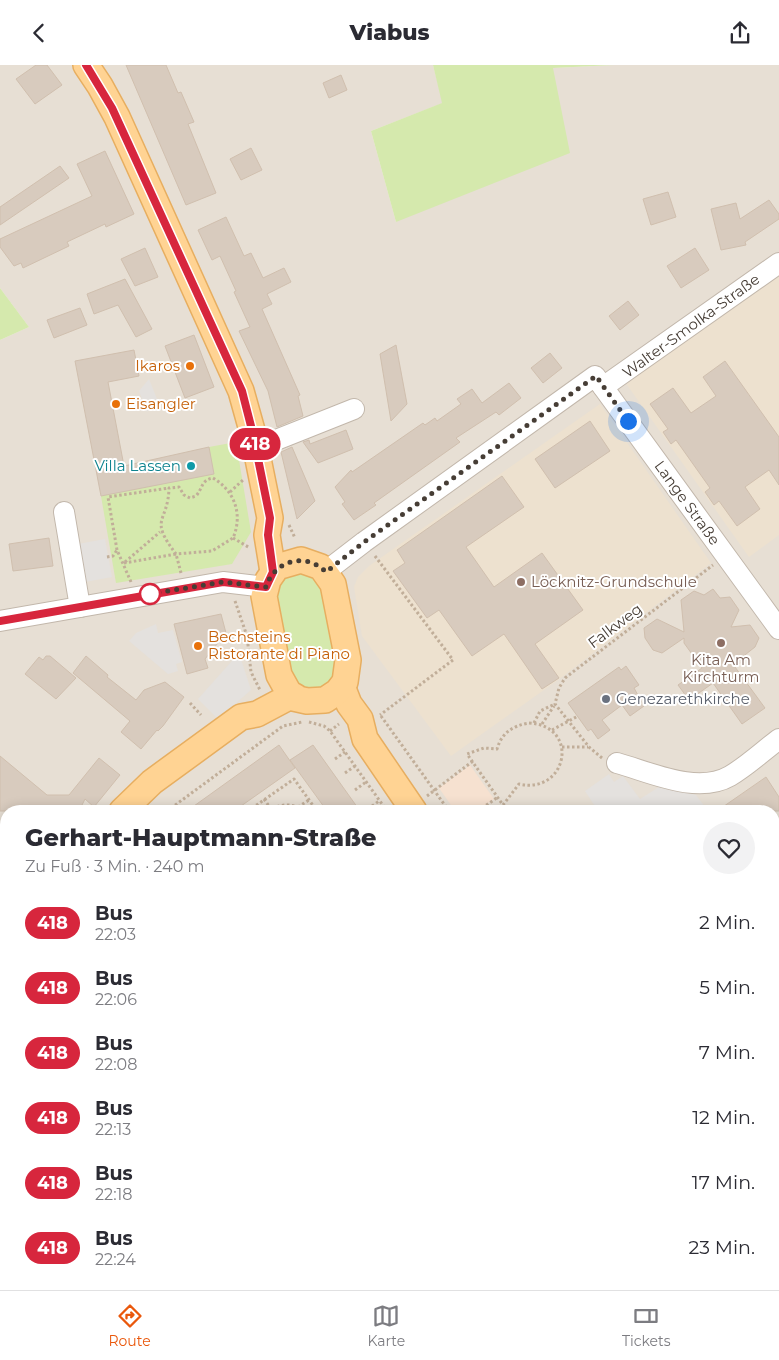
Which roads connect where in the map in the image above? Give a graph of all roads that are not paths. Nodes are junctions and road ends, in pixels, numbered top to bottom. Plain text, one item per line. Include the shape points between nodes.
1 (86, 65) edge
2 (779, 263) edge
3 (599, 381) junction
4 (354, 409) dead end
5 (256, 448) junction
6 (64, 512) dead end
7 (270, 518) junction
8 (299, 561) junction
9 (326, 572) junction
10 (269, 580) junction
11 (80, 607) junction
12 (0, 621) edge
13 (779, 629) edge
14 (279, 673) junction
15 (342, 686) junction
16 (306, 699) junction
17 (271, 708) junction
18 (779, 739) edge
19 (355, 745) junction
20 (617, 763) road end
21 (421, 804) edge
22 (128, 805) edge

1 - 5 main road via 112,108 234,372
2 - 3 street, Walter-Smolka-Straße
3 - 9 street, Walter-Smolka-Straße via 364,542
3 - 13 street, Lange Straße
4 - 5 street
5 - 7 main road
6 - 11 street
7 - 8 main road
7 - 10 main road
8 - 9 main road via 315,564
8 - 10 main road via 284,563
9 - 15 main road via 335,591 348,660 347,676
10 - 11 street via 223,582
10 - 14 main road via 265,603
11 - 12 street
14 - 16 main road via 285,688
14 - 17 main road
15 - 16 main road via 332,696
15 - 19 main road via 349,705 360,719
16 - 17 main road via 284,699
16 - 19 main road via 332,710 347,728
17 - 22 main road via 241,717 152,782
18 - 20 street via 728,777 713,781 691,784
19 - 21 main road

